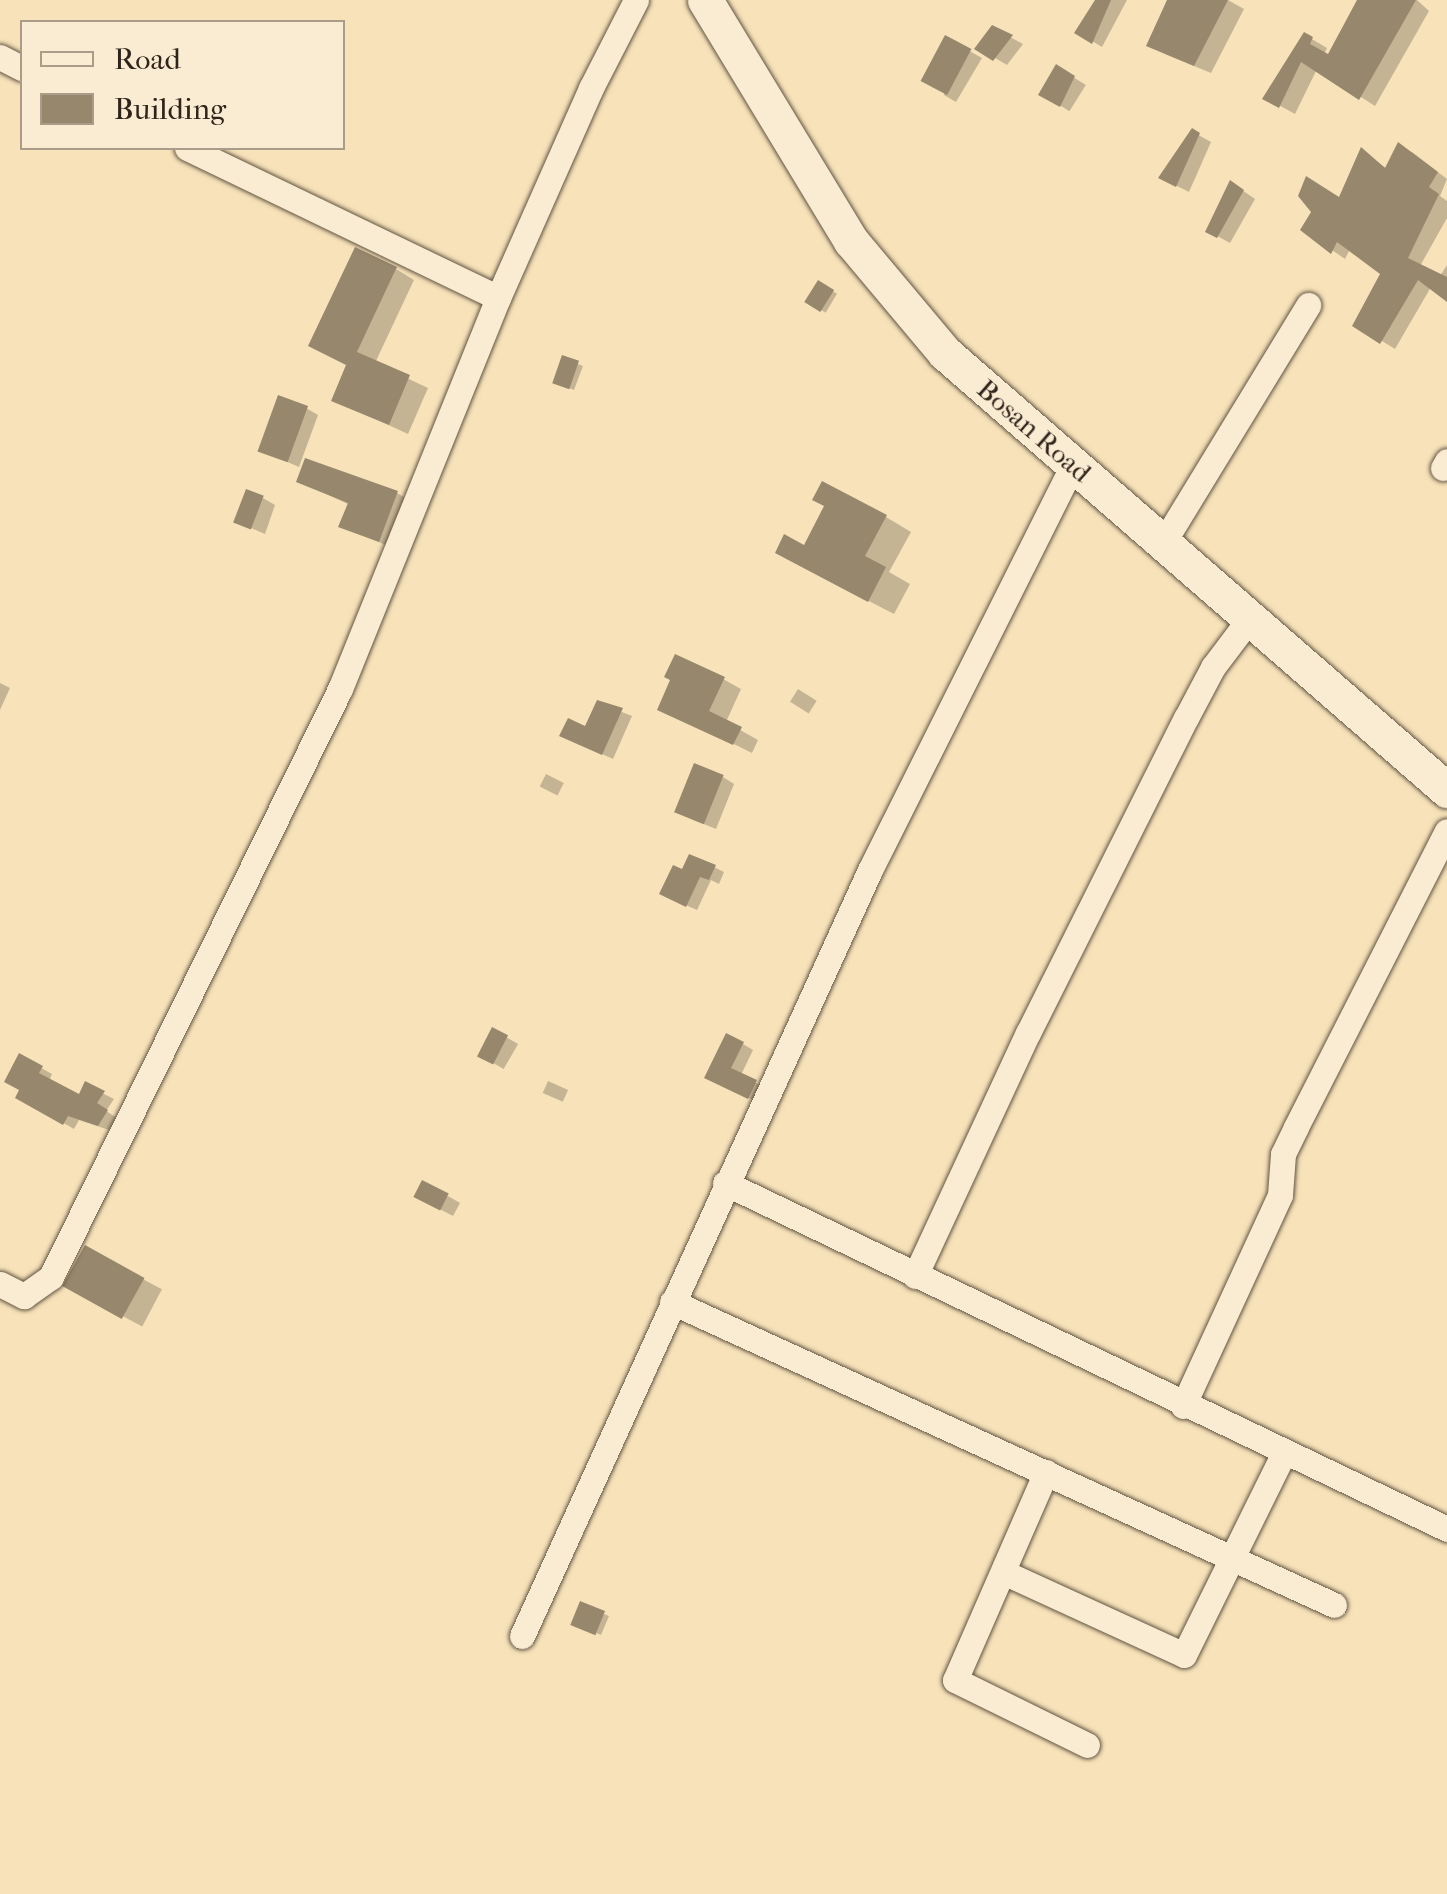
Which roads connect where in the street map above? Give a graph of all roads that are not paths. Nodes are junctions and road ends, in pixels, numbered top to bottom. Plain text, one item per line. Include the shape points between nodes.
1 (636, 0) edge
2 (705, 0) edge
3 (191, 150) edge
4 (498, 298) junction
5 (1308, 305) dead end
6 (1074, 465) junction
7 (1163, 543) junction
8 (1250, 618) junction
9 (1447, 790) edge
10 (1447, 831) edge
11 (725, 1182) junction
12 (915, 1276) junction
13 (0, 1284) edge
14 (672, 1302) junction
15 (1183, 1406) junction
16 (1284, 1453) junction
17 (1046, 1472) junction
18 (1447, 1529) edge
19 (1234, 1557) junction
20 (1003, 1572) junction
21 (1334, 1606) dead end
22 (522, 1636) dead end
23 (1087, 1745) dead end

1 - 4 street
2 - 6 main road, Bosan Road via 851,241 945,353
3 - 4 street
4 - 13 street via 340,689 51,1277 24,1296
5 - 7 street
6 - 7 main road, Bosan Road
6 - 11 street via 870,870
7 - 8 main road, Bosan Road
8 - 9 main road, Bosan Road
8 - 12 street via 1186,718
10 - 15 street via 1283,1154 1280,1195
11 - 12 street
11 - 14 street
12 - 15 street
14 - 17 street
14 - 22 street
15 - 16 street
16 - 18 street
16 - 19 street
17 - 19 street
17 - 20 street
19 - 20 street via 1184,1655
19 - 21 street
20 - 23 street via 957,1684

